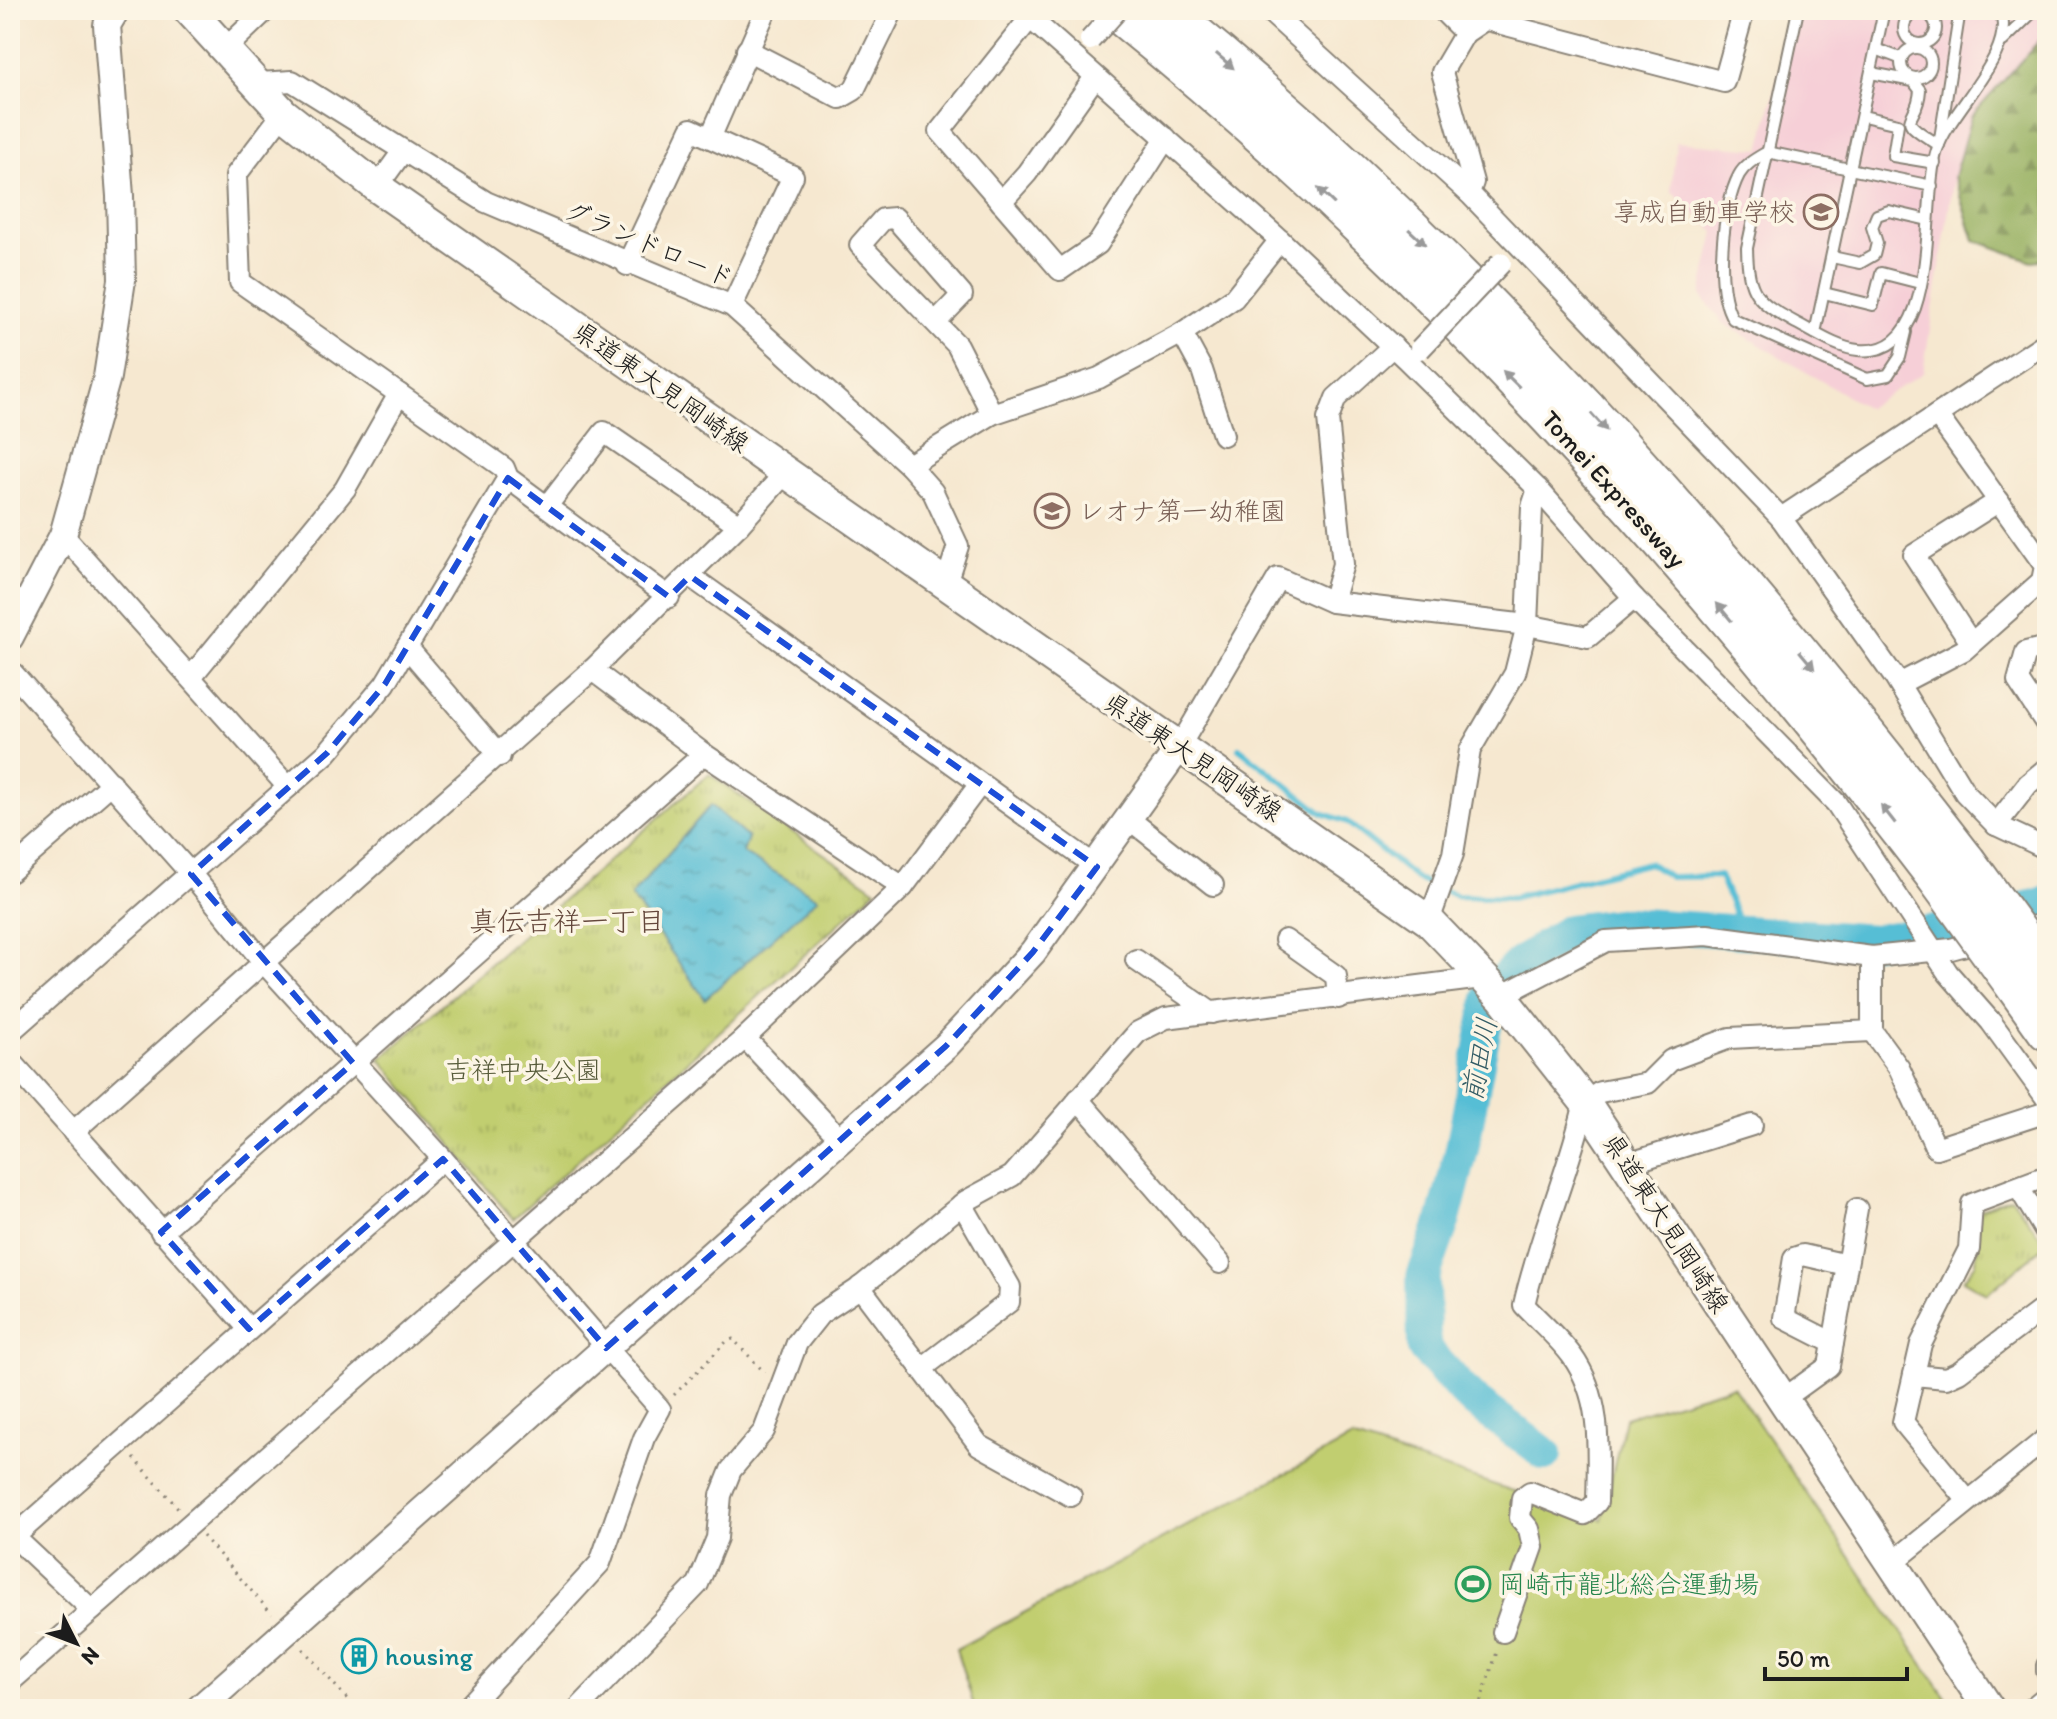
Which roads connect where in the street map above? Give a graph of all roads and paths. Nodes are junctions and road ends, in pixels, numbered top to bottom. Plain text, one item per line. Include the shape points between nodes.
1 (116, 10) edge
2 (189, 10) edge
3 (266, 10) edge
4 (766, 10) edge
5 (893, 10) edge
6 (1116, 10) edge
7 (1166, 10) edge
8 (1268, 10) edge
9 (1442, 10) edge
10 (1744, 10) edge
11 (1798, 10) edge
12 (1884, 10) edge
13 (1960, 10) edge
14 (2000, 10) edge
15 (2035, 10) edge
16 (1923, 11) edge
17 (1025, 14) edge
18 (1493, 15) edge
19 (1465, 33) junction
20 (2003, 41) junction
21 (1918, 46) junction
22 (1876, 49) junction
23 (224, 50) junction
24 (747, 50) junction
25 (1077, 59) junction
26 (1902, 59) junction
27 (1871, 73) junction
28 (1095, 77) junction
29 (259, 83) junction
30 (283, 113) junction
31 (1863, 116) junction
32 (711, 136) junction
33 (1166, 138) junction
34 (1939, 145) junction
35 (403, 151) junction
36 (1767, 152) junction
37 (1935, 163) junction
38 (1852, 169) junction
39 (1932, 186) junction
40 (377, 187) junction
41 (1469, 193) junction
42 (1001, 202) junction
43 (1928, 220) junction
44 (1280, 240) junction
45 (1519, 241) junction
46 (1832, 257) junction
47 (627, 265) junction
48 (1920, 283) junction
49 (1824, 293) junction
50 (732, 306) junction
51 (936, 322) junction
52 (1906, 332) junction
53 (1182, 333) junction
54 (1815, 333) junction
55 (2047, 342) edge
56 (1406, 351) junction
57 (399, 394) junction
58 (992, 414) junction
59 (1937, 415) junction
60 (1223, 435) dead end
61 (909, 465) junction
62 (785, 473) junction
63 (508, 478) junction
64 (1538, 489) junction
65 (1999, 501) junction
66 (547, 506) junction
67 (1781, 518) junction
68 (739, 525) junction
69 (63, 535) junction
70 (690, 576) junction
71 (945, 586) junction
72 (669, 597) junction
73 (1634, 598) junction
74 (1332, 602) junction
75 (1527, 625) junction
76 (10, 637) edge
77 (1971, 643) junction
78 (407, 647) junction
79 (2047, 647) edge
80 (10, 670) edge
81 (592, 670) junction
82 (191, 677) junction
83 (1899, 684) junction
84 (2047, 725) edge
85 (1178, 749) junction
86 (704, 754) junction
87 (500, 756) junction
88 (2047, 768) edge
89 (112, 783) junction
90 (980, 784) junction
91 (288, 787) junction
92 (1129, 819) junction
93 (1996, 825) junction
94 (2047, 849) edge
95 (1097, 867) junction
96 (1950, 868) junction
97 (10, 872) edge
98 (191, 874) junction
99 (1213, 885) dead end
100 (903, 887) junction
101 (1429, 921) junction
102 (2047, 923) edge
103 (1285, 940) dead end
104 (1933, 950) junction
105 (1872, 957) junction
106 (1136, 960) dead end
107 (265, 964) junction
108 (2036, 976) edge
109 (1492, 987) junction
110 (1338, 998) junction
111 (1212, 1013) junction
112 (1872, 1031) junction
113 (2047, 1031) edge
114 (10, 1032) edge
115 (745, 1038) junction
116 (10, 1060) edge
117 (353, 1063) junction
118 (1078, 1099) junction
119 (2047, 1099) edge
120 (1585, 1102) junction
121 (2047, 1112) edge
122 (1752, 1125) dead end
123 (73, 1132) junction
124 (842, 1141) junction
125 (443, 1159) junction
126 (1627, 1164) junction
127 (2047, 1176) edge
128 (2019, 1188) junction
129 (962, 1204) junction
130 (1857, 1209) dead end
131 (161, 1232) junction
132 (2047, 1234) edge
133 (514, 1243) junction
134 (1220, 1263) dead end
135 (1847, 1265) junction
136 (860, 1287) junction
137 (2047, 1306) edge
138 (249, 1329) junction
139 (1833, 1343) junction
140 (606, 1348) junction
141 (921, 1369) junction
142 (1914, 1375) junction
143 (780, 1391) junction
144 (1782, 1400) junction
145 (660, 1409) junction
146 (2047, 1438) edge
147 (1071, 1496) dead end
148 (1968, 1501) junction
149 (12, 1535) edge
150 (1891, 1564) junction
151 (92, 1610) junction
152 (1503, 1632) joint
153 (294, 1639) dead end
154 (10, 1682) edge
155 (2047, 1696) edge
156 (199, 1709) edge
157 (356, 1709) edge
158 (466, 1709) edge
159 (578, 1709) edge
160 (1478, 1709) edge
161 (1989, 1709) edge
162 (2031, 1709) edge

1 - 69 street via 107,25 122,280 107,377
2 - 23 main road, 県道東大見岡崎線
3 - 23 street
4 - 24 street
5 - 24 street via 854,90 840,98
6 - 25 street, bridge
96 -> 6 highway, Tomei Expressway via 1534,402 1286,159
7 -> 96 highway, Tomei Expressway via 1308,134 1557,376 1708,542 1849,710
8 - 41 street
9 - 19 street
10 - 18 street via 1724,82
11 - 36 lane
12 - 22 lane
13 - 34 lane
14 - 20 lane
15 - 20 lane
16 - 21 lane via 1935,30
16 - 21 lane via 1908,17 1904,26
17 - 25 street
17 - 42 street via 940,131
18 - 19 street
19 - 41 street via 1442,72 1473,182
20 - 34 lane
21 - 26 lane
21 - 26 lane via 1931,60 1923,76 1905,73
22 - 26 lane
22 - 27 lane
23 - 29 main road, 県道東大見岡崎線
24 - 32 street
25 - 28 street
27 - 31 lane
27 - 34 lane via 1913,81 1920,101 1909,120
28 - 33 street
28 - 42 street
29 - 30 main road, 県道東大見岡崎線
29 - 35 street, グランドロード via 292,81
30 - 40 main road, 県道東大見岡崎線
30 - 57 street via 236,175 240,282
31 - 37 lane via 1898,124 1893,156
31 - 38 lane
32 - 47 street via 691,129
32 - 50 street via 793,176
33 - 42 street via 1098,244 1060,270
33 - 44 street
34 - 37 lane
35 - 40 street
35 - 47 street, グランドロード via 486,202
36 - 38 lane
36 - 52 lane via 1744,166 1730,198 1720,280 1733,319 1867,379 1888,375 1900,357
36 - 54 lane via 1747,248 1748,280 1760,299
37 - 39 lane
38 - 39 lane
38 - 46 lane
39 - 43 lane
40 - 62 main road, 県道東大見岡崎線
41 - 45 street
43 - 46 lane via 1889,211 1877,215 1872,227 1874,255 1860,263
43 - 48 lane
44 - 53 street via 1234,298
44 - 56 street
45 - 56 street, bridge
45 - 67 street
46 - 49 lane
47 - 50 street, グランドロード
48 - 49 lane via 1881,273 1873,305
48 - 52 lane
49 - 54 lane
50 - 61 street, グランドロード
51 - 51 street via 860,245 883,219 895,218 962,295
51 - 58 street via 957,345
52 - 54 lane via 1884,347 1857,350
53 - 58 street via 1099,378
53 - 60 street via 1202,370
55 - 59 street
56 - 64 street
56 - 74 street via 1336,398 1328,419 1343,564
57 - 63 street via 504,468
57 - 82 street via 345,489
58 - 61 street
59 - 65 street
59 - 67 street
61 - 71 street, グランドロード via 933,492 958,546
62 - 68 street
62 - 71 main road, 県道東大見岡崎線
63 - 66 street
63 - 78 street
64 - 73 street
64 - 75 street via 1532,507
65 - 77 street via 2045,566 2042,581
65 - 77 street via 1914,555
66 - 68 street via 604,432
66 - 72 street
67 - 83 street
68 - 70 street
69 - 76 street
69 - 82 street
70 - 72 street
70 - 90 street
71 - 85 main road, 県道東大見岡崎線
72 - 81 street
73 - 75 street via 1588,637
73 - 104 street via 1836,803
74 - 75 street
74 - 85 street via 1278,578
75 - 101 street via 1515,673 1470,750 1453,854
77 - 83 street
78 - 87 street
78 - 91 street via 385,684 327,753
79 - 84 street via 2026,652 2018,681
80 - 89 street
81 - 86 street
81 - 87 street
82 - 91 street
83 - 93 street via 1965,793
85 - 92 street
85 - 101 main road, 県道東大見岡崎線
86 - 100 street
86 - 117 street
87 - 107 street
88 - 93 street
89 - 97 street
89 - 98 street
90 - 95 street
90 - 100 street
91 - 98 street
92 - 95 street
92 - 99 street
93 - 94 street
95 - 124 street via 1033,952 957,1034
96 - 108 highway, Tomei Expressway, bridge
98 - 107 street
98 - 114 street
100 - 115 street
101 - 109 main road, 県道東大見岡崎線
102 - 104 street
103 - 110 street via 1336,976
104 - 105 street
104 - 119 street
105 - 109 street via 1707,935 1606,941
105 - 112 street
106 - 111 street
107 - 117 street
107 - 123 street
108 - 113 highway, Tomei Expressway
109 - 110 street
109 - 120 main road, 県道東大見岡崎線
110 - 111 street
111 - 118 street via 1166,1018 1138,1032
112 - 120 street via 1730,1038 1671,1060 1648,1083 1600,1092
112 - 121 street via 1899,1068 1936,1148
115 - 124 street
115 - 133 street
116 - 123 street
117 - 125 street
117 - 131 street
118 - 129 street via 1012,1176
118 - 134 street
120 - 126 main road, 県道東大見岡崎線
120 - 152 street via 1576,1143 1537,1247 1524,1305 1572,1356 1592,1395 1597,1502 1585,1514 1530,1492 1522,1498 1520,1518 1533,1547
122 - 126 street
123 - 131 street
124 - 140 street
125 - 133 street
125 - 138 street
126 - 144 main road, 県道東大見岡崎線
127 - 128 street
128 - 132 street
128 - 142 street via 1972,1204 1969,1249 1921,1344
129 - 136 street
129 - 141 street via 1010,1287 1009,1302
130 - 135 street
131 - 138 street
133 - 140 street
133 - 151 street
135 - 139 street
135 - 139 street via 1803,1255 1794,1258 1784,1318
136 - 141 street
136 - 143 street via 820,1314 797,1343
137 - 142 street via 1959,1372 1946,1378
138 - 149 street
139 - 144 street via 1829,1366
140 - 145 street
140 - 156 street
141 - 147 street via 979,1445
142 - 148 street via 1903,1422
143 - 145 path via 733,1339
143 - 159 street via 764,1431 731,1470 721,1495 717,1538 698,1584
144 - 150 main road, 県道東大見岡崎線
145 - 158 street via 644,1438 600,1563
146 - 148 street
148 - 150 street
149 - 151 street
150 - 161 main road, 県道東大見岡崎線
151 - 154 street
152 - 160 path
153 - 157 path
155 - 162 street

